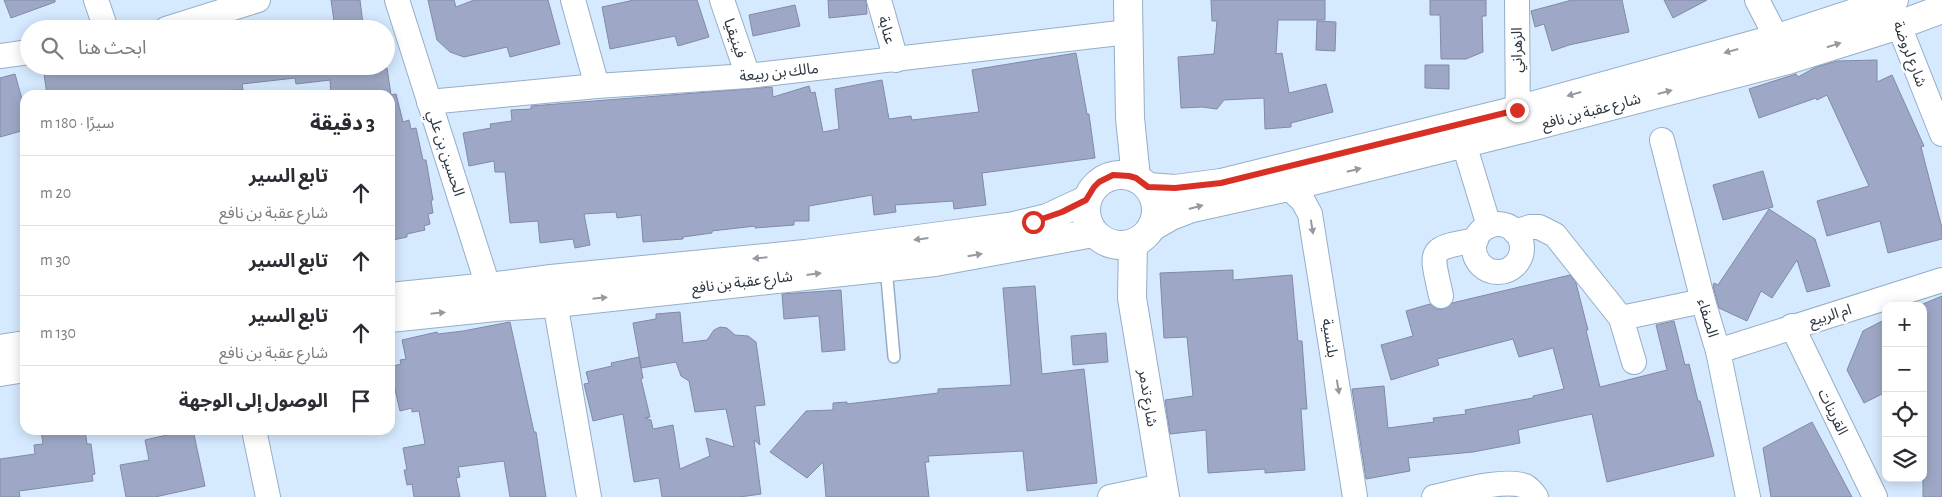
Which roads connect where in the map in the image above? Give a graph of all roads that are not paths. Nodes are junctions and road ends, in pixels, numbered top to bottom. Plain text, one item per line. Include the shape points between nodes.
1 (96, 0) edge
2 (258, 0) edge
3 (397, 0) edge
4 (573, 0) edge
5 (722, 0) edge
6 (879, 0) edge
7 (1128, 0) edge
8 (1517, 0) edge
9 (1757, 0) edge
10 (1894, 9) edge
11 (1942, 9) edge
12 (103, 20) edge
13 (195, 20) edge
14 (1128, 32) junction
15 (1782, 49) junction
16 (20, 53) edge
17 (0, 56) edge
18 (896, 60) junction
19 (748, 76) junction
20 (597, 86) junction
21 (430, 102) junction
22 (1130, 118) junction
23 (1517, 120) junction
24 (1942, 134) edge
25 (1662, 140) dead end
26 (1464, 144) junction
27 (1106, 178) junction
28 (1142, 183) junction
29 (1288, 187) junction
30 (1086, 200) junction
31 (1515, 232) junction
32 (1482, 233) junction
33 (1122, 237) junction
34 (886, 267) junction
35 (1942, 280) edge
36 (554, 291) junction
37 (1441, 296) dead end
38 (395, 297) edge
39 (492, 297) junction
40 (1703, 300) junction
41 (395, 317) edge
42 (1621, 318) junction
43 (1792, 326) junction
44 (20, 346) edge
45 (0, 349) edge
46 (1718, 350) junction
47 (894, 357) dead end
48 (1634, 362) dead end
49 (20, 369) edge
50 (0, 372) edge
51 (255, 435) edge
52 (1163, 492) edge
53 (268, 497) edge
54 (588, 497) edge
55 (1110, 497) edge
56 (1355, 497) edge
57 (1434, 497) edge
58 (1536, 497) edge
59 (1748, 497) edge
60 (1875, 497) edge

1 - 12 street
2 - 13 street
3 - 21 street, الحسين بن علي
4 - 20 street
5 - 19 street, فينيقيا
6 - 18 street, عنابة
7 - 14 street
8 - 23 street, الزهراني
9 - 15 street
10 - 11 street, شارع عقبة بن نافع
10 - 15 street, شارع عقبة بن نافع
10 - 24 street, شارع لروضة
14 - 18 street, مالك بن ربيعة
14 - 22 street
15 - 23 street, شارع عقبة بن نافع
16 - 17 street
18 - 19 street, مالك بن ربيعة
19 - 20 street, مالك بن ربيعة
20 - 21 street, مالك بن ربيعة
21 - 39 street, الحسين بن علي
22 - 27 street
22 - 28 street
23 - 26 street, شارع عقبة بن نافع
23 - 28 street, شارع عقبة بن نافع via 1221,183 1175,188
25 - 40 street, الصفاء
29 -> 26 street, شارع عقبة بن نافع
26 - 32 street
27 - 28 street via 1121,175
27 - 30 street via 1094,187
28 - 33 street via 1153,196 1156,217
33 -> 29 street, شارع عقبة بن نافع via 1192,208
29 -> 56 street, بلنسية via 1303,201 1310,214
30 - 33 street via 1087,223
30 -> 36 street, شارع عقبة بن نافع via 1048,218 1014,226
31 - 32 street via 1500,225
31 - 32 street via 1521,243 1520,255 1514,266 1502,272 1490,270 1480,263 1474,252
31 - 42 street via 1539,227 1555,235
32 - 37 street via 1441,247 1436,252 1433,260
34 -> 33 street, شارع عقبة بن نافع
33 - 52 street, شارع تدمر
36 -> 34 street, شارع عقبة بن نافع
34 - 47 lane
35 - 43 street, ام الربيع
36 - 39 street, شارع عقبة بن نافع
36 - 54 street
38 - 39 street, شارع عقبة بن نافع
41 -> 39 street, شارع عقبة بن نافع
40 - 42 street
40 - 46 street, الصفاء
42 - 48 street
43 - 46 street, ام الربيع
43 - 60 street, القرينات
44 - 45 street
46 - 59 street, الصفاء
49 - 50 street
51 - 53 street
52 - 55 street
57 - 58 street via 1513,483 1527,487

